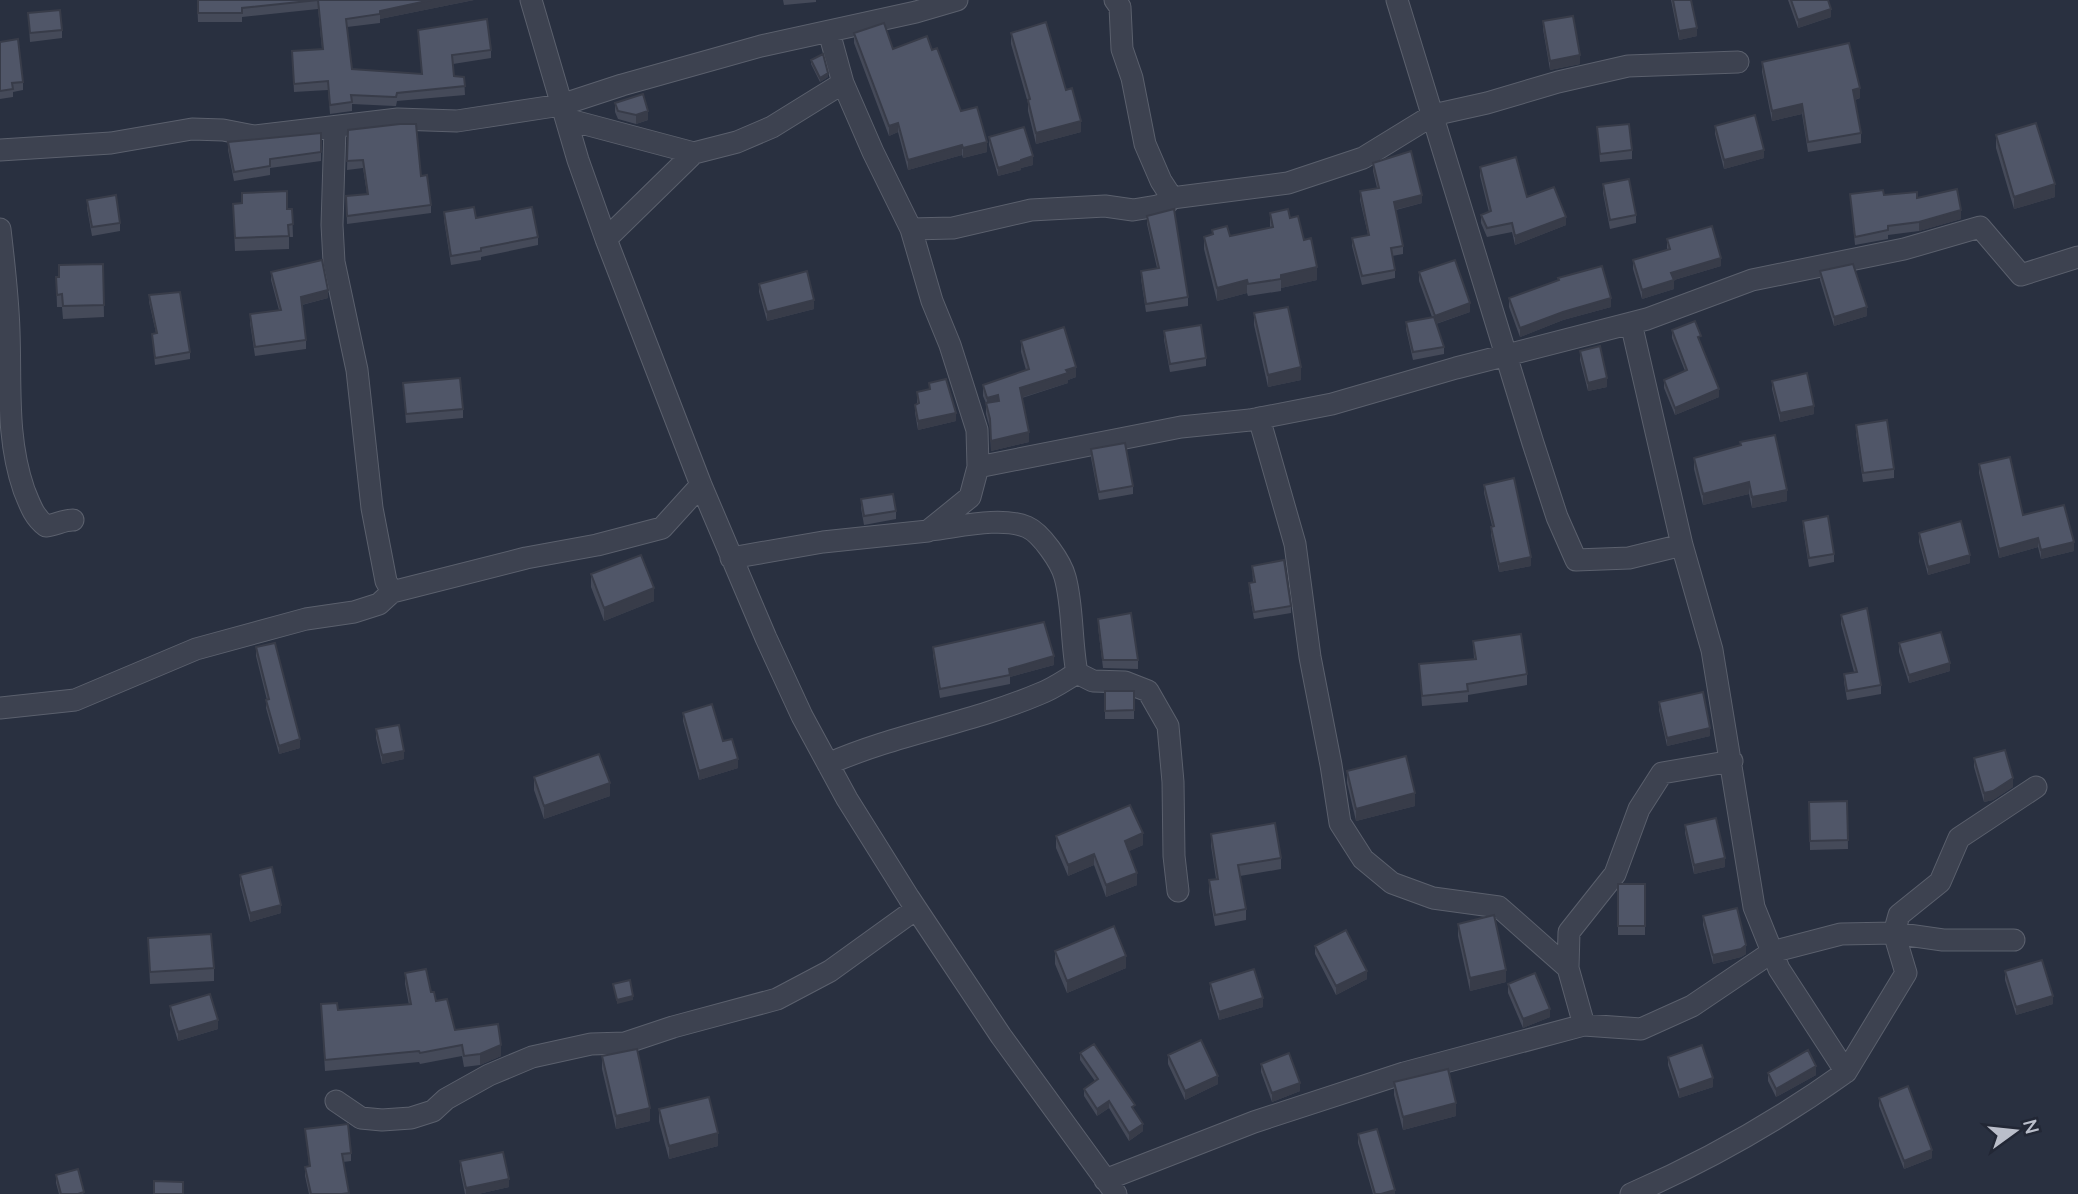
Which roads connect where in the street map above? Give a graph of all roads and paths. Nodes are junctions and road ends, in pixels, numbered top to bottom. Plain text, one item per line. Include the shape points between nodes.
1 (531, 0) edge
2 (957, 0) edge
3 (1115, 0) edge
4 (1397, 0) edge
5 (829, 32) junction
6 (1738, 62) dead end
7 (843, 83) junction
8 (563, 112) junction
9 (1433, 115) junction
10 (335, 127) junction
11 (0, 150) edge
12 (694, 153) junction
13 (1172, 198) junction
14 (0, 229) edge
15 (911, 229) junction
16 (606, 239) junction
17 (2078, 257) edge
18 (1631, 323) junction
19 (1507, 355) junction
20 (1259, 418) junction
21 (978, 467) junction
22 (701, 485) junction
23 (73, 520) dead end
24 (928, 531) junction
25 (1682, 545) junction
26 (731, 558) junction
27 (392, 592) junction
28 (1077, 673) junction
29 (0, 708) edge
30 (1732, 761) junction
31 (828, 764) junction
32 (2036, 787) dead end
33 (1178, 891) dead end
34 (916, 909) junction
35 (1894, 933) junction
36 (2014, 940) dead end
37 (1772, 952) junction
38 (1568, 968) junction
39 (1584, 1025) junction
40 (1846, 1072) junction
41 (337, 1101) dead end
42 (1110, 1187) edge
43 (1631, 1194) edge

1 - 8 street
2 - 5 street
3 - 13 street via 1145,144
4 - 9 street
5 - 7 street
5 - 8 street via 622,85
6 - 9 street via 1628,66
7 - 12 street via 772,127
7 - 15 street
8 - 10 street via 457,121 398,119
8 - 12 street
8 - 16 street
9 - 13 street via 1363,158 1288,183
9 - 19 street
10 - 11 street via 254,136 192,130 111,143
10 - 27 street via 334,262 356,370 372,508
12 - 16 street
13 - 15 street via 1157,206 1133,209 1031,209 953,228
14 - 23 street via 9,331 11,438 17,469 36,518 46,526
15 - 21 street via 977,430
16 - 22 street
17 - 18 street via 2021,275 1980,226 1904,249 1752,280
18 - 19 street
18 - 25 street
19 - 20 street via 1332,404
19 - 25 street via 1557,517 1576,560 1629,558
20 - 21 street via 1181,427
20 - 38 street via 1295,544 1340,823 1363,859 1392,883 1433,898 1499,907
21 - 24 street via 970,497
22 - 26 street
22 - 27 street via 662,528
24 - 26 street
24 - 28 street via 995,522 1027,527 1046,541 1065,575
25 - 30 street via 1712,650
26 - 31 street
27 - 29 street via 379,604 354,612 306,619 196,649 75,700
28 - 31 street via 1042,693 980,716 862,749
28 - 33 street via 1093,681 1125,682 1148,691 1168,726
30 - 37 street via 1754,907
30 - 38 street via 1662,773 1639,809 1615,874 1569,933
31 - 34 street
32 - 35 street via 1959,838 1940,882 1899,915
34 - 41 street via 830,971 777,999 625,1043 590,1044 532,1057 489,1075 433,1111 411,1118 361,1118
34 - 42 street
35 - 36 street via 1943,940
35 - 37 street via 1841,934
35 - 40 street via 1906,973
37 - 39 street via 1692,1006 1641,1029
37 - 40 street
38 - 39 street
39 - 42 street via 1404,1073 1254,1122
40 - 43 street via 1791,1111

